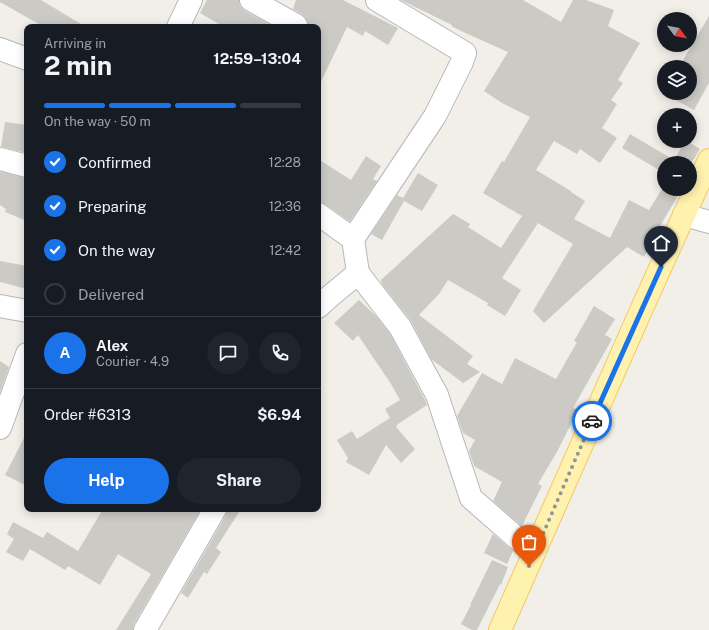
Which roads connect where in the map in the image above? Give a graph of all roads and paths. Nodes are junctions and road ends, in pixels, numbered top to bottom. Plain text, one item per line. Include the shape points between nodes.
1 (191, 0) edge
2 (251, 0) edge
3 (385, 2) edge
4 (179, 24) edge
5 (294, 24) edge
6 (0, 49) edge
7 (24, 58) edge
8 (0, 159) edge
9 (709, 160) edge
10 (24, 165) edge
11 (684, 215) junction
12 (321, 216) edge
13 (709, 222) edge
14 (353, 240) junction
15 (358, 273) junction
16 (321, 305) edge
17 (0, 306) edge
18 (24, 310) edge
19 (24, 362) edge
20 (0, 428) edge
21 (213, 512) edge
22 (534, 553) junction
23 (145, 630) edge
24 (500, 630) edge

1 - 4 street
2 - 5 street
3 - 14 street via 465,53 435,116
6 - 7 street
8 - 10 street
9 - 11 main road
11 - 13 street
11 - 22 main road
12 - 14 street
14 - 15 street
15 - 16 street
15 - 22 street via 400,327 436,396 472,498
17 - 18 street
19 - 20 street
21 - 23 street
22 - 24 main road

